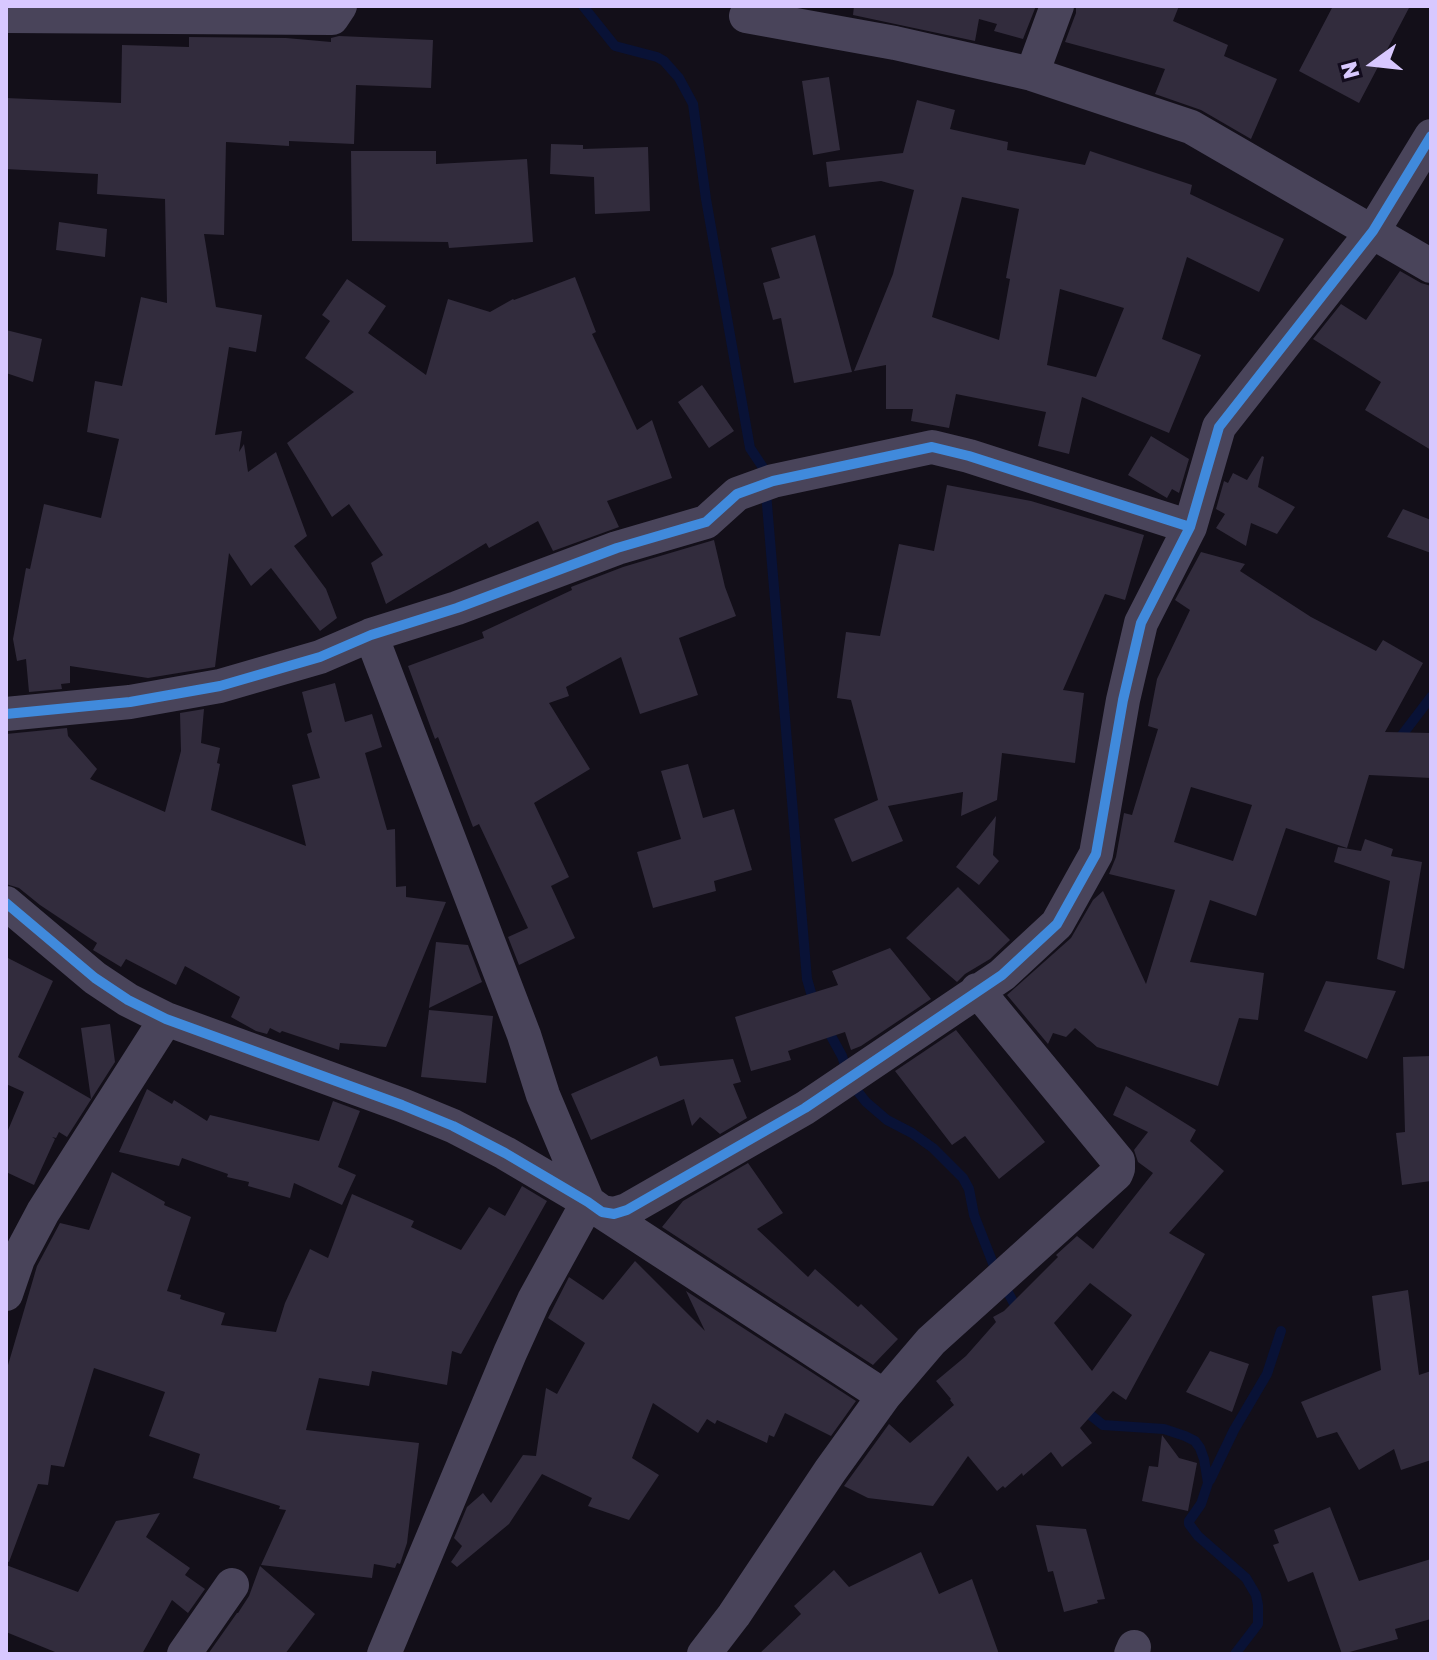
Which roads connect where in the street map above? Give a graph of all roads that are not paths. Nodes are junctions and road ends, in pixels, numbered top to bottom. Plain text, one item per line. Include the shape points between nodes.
1 (340, 6) edge
2 (1057, 6) edge
3 (6, 16) edge
4 (746, 16) dead end
5 (1032, 74) junction
6 (1431, 136) edge
7 (1373, 231) junction
8 (1431, 266) edge
9 (1190, 527) junction
10 (371, 635) junction
11 (6, 714) edge
12 (6, 903) edge
13 (977, 990) junction
14 (166, 1019) junction
15 (595, 1207) junction
16 (6, 1294) edge
17 (884, 1396) junction
18 (232, 1585) dead end
19 (184, 1654) edge
20 (384, 1654) edge
21 (704, 1654) edge

1 - 3 street via 332,18
2 - 5 street
4 - 5 street
5 - 7 street via 1191,127
6 - 7 street
7 - 8 street
7 - 9 street via 1219,427
9 - 10 street via 932,447 773,481 737,494 706,522
9 - 13 street via 1141,623 1096,854 1057,924 1002,975
10 - 11 street via 320,657 220,686 130,702
10 - 15 street via 543,1095
12 - 14 street via 95,978
13 - 15 street via 805,1108 627,1210 614,1214
13 - 17 street via 1118,1161 1118,1169 931,1341
14 - 15 street via 453,1126
14 - 16 street via 43,1212
15 - 17 street
15 - 20 street via 534,1300
17 - 21 street
18 - 19 street

